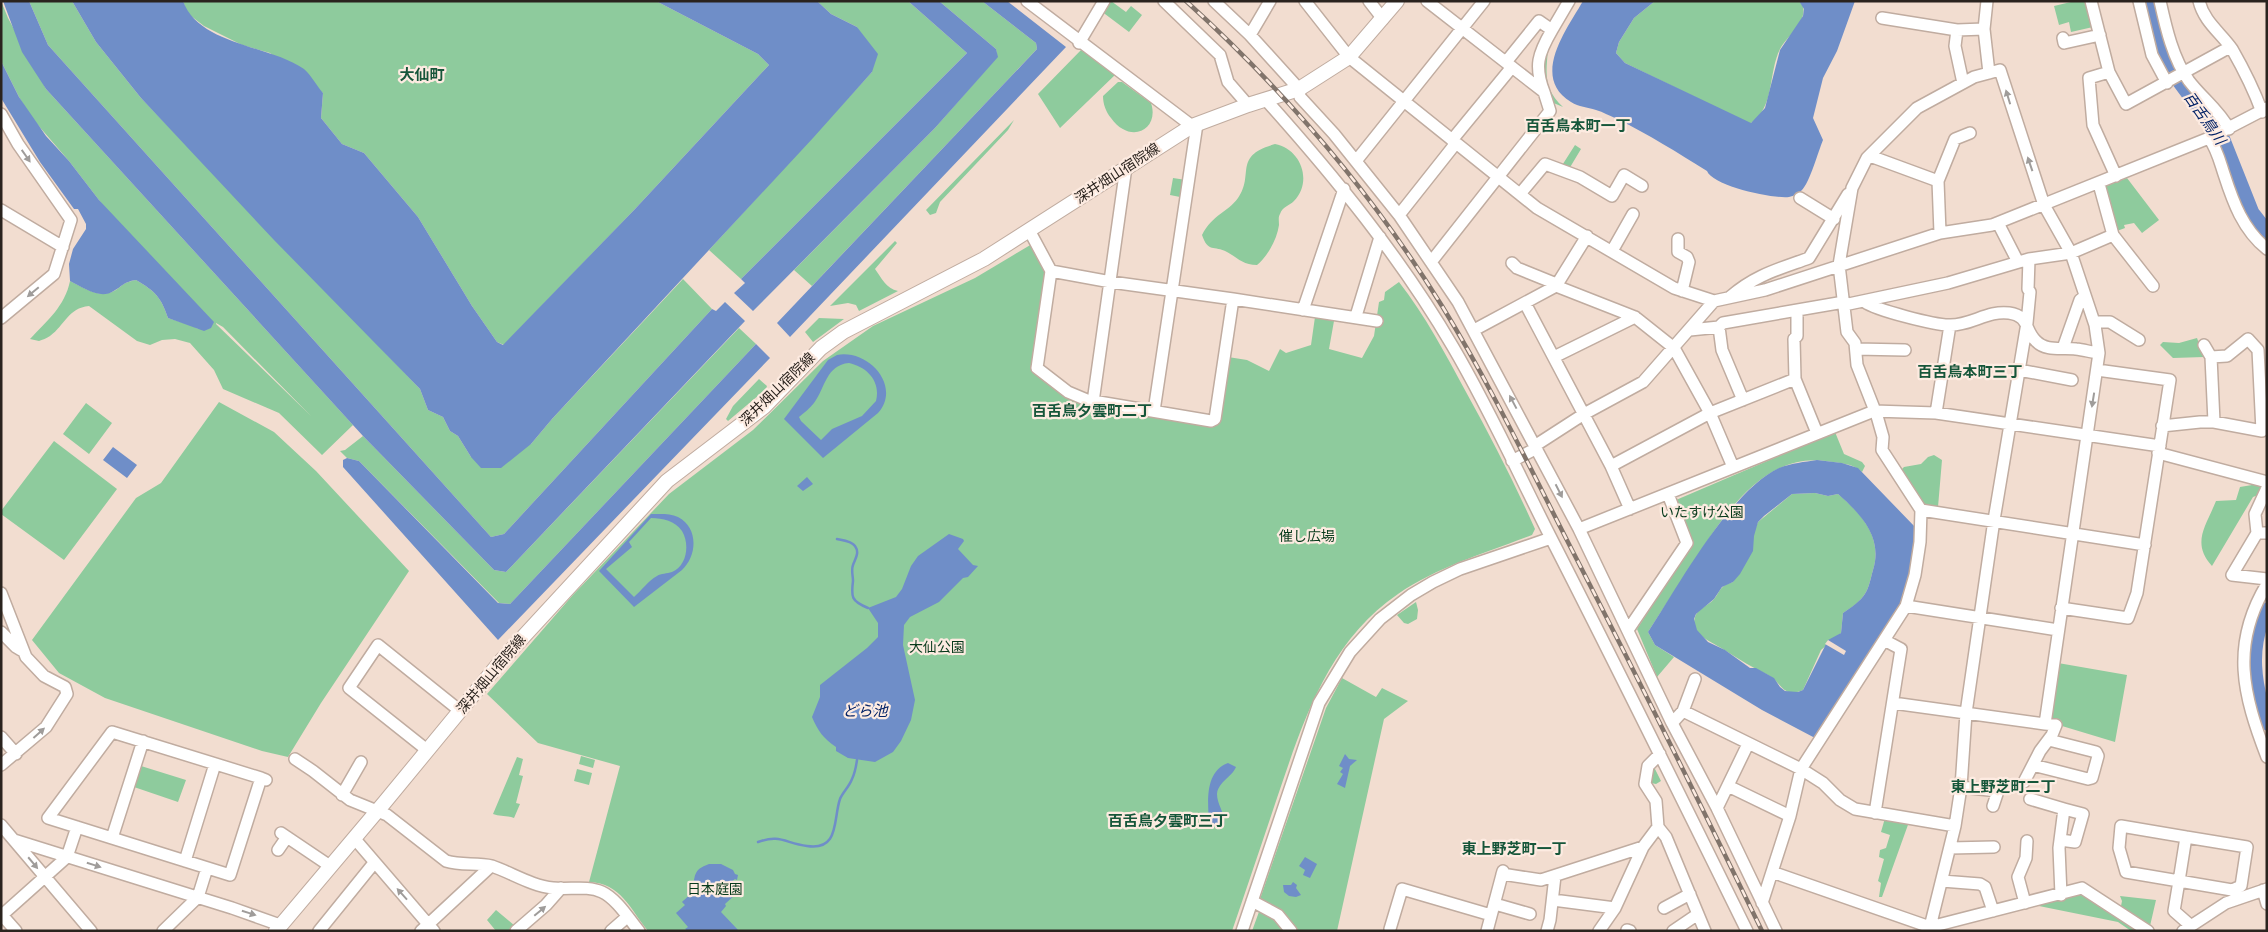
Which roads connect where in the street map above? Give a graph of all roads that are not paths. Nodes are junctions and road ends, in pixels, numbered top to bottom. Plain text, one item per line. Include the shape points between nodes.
1 (1027, 1) edge
2 (1104, 1) edge
3 (1164, 1) edge
4 (1214, 1) edge
5 (1270, 1) edge
6 (1305, 1) edge
7 (1369, 1) edge
8 (1398, 1) edge
9 (1428, 1) edge
10 (1484, 1) edge
11 (1569, 1) edge
12 (1987, 1) edge
13 (2092, 1) edge
14 (2139, 1) edge
15 (2160, 1) edge
16 (2199, 1) edge
17 (1882, 18) dead end
18 (1383, 19) junction
19 (1462, 29) junction
20 (1984, 29) junction
21 (1552, 30) junction
22 (1956, 30) junction
23 (1250, 35) junction
24 (2100, 35) junction
25 (2062, 38) dead end
26 (1079, 42) junction
27 (2230, 47) junction
28 (1349, 56) junction
29 (1509, 65) junction
30 (1994, 72) junction
31 (2109, 72) junction
32 (2175, 78) junction
33 (1963, 83) junction
34 (1299, 89) junction
35 (1544, 92) junction
36 (1266, 100) junction
37 (1404, 101) junction
38 (1248, 105) junction
39 (2264, 110) edge
40 (1, 114) edge
41 (1194, 125) junction
42 (2228, 129) junction
43 (1970, 133) dead end
44 (2211, 137) junction
45 (1454, 141) junction
46 (1870, 156) junction
47 (1356, 161) junction
48 (1126, 167) junction
49 (2116, 176) junction
50 (1500, 177) junction
51 (1938, 181) junction
52 (2099, 184) junction
53 (1642, 186) dead end
54 (1852, 188) junction
55 (1344, 190) junction
56 (1520, 194) junction
57 (1800, 198) dead end
58 (2044, 205) junction
59 (1, 210) edge
60 (1633, 214) dead end
61 (1399, 215) junction
62 (1834, 218) junction
63 (1998, 222) junction
64 (1028, 230) junction
65 (1940, 233) junction
66 (2113, 234) junction
67 (1587, 236) junction
68 (1380, 237) junction
69 (1678, 239) dead end
70 (63, 247) junction
71 (2267, 249) edge
72 (1612, 251) junction
73 (2071, 253) junction
74 (2024, 261) junction
75 (1431, 262) junction
76 (1512, 263) dead end
77 (1839, 265) junction
78 (1051, 271) junction
79 (1111, 282) junction
80 (1557, 285) junction
81 (2153, 286) dead end
82 (1173, 291) junction
83 (1682, 291) junction
84 (2084, 297) junction
85 (1729, 298) junction
86 (1233, 299) junction
87 (1714, 301) junction
88 (1865, 302) junction
89 (1525, 303) junction
90 (1844, 304) junction
91 (1303, 310) junction
92 (1797, 311) junction
93 (1356, 316) junction
94 (1635, 317) junction
95 (1, 318) edge
96 (1377, 321) dead end
97 (2094, 322) junction
98 (2027, 323) junction
99 (1950, 325) junction
100 (1719, 327) junction
101 (1474, 330) junction
102 (1690, 330) junction
103 (2138, 340) dead end
104 (2204, 345) dead end
105 (1674, 348) junction
106 (2063, 348) junction
107 (1856, 349) junction
108 (1905, 350) dead end
109 (2099, 354) junction
110 (1554, 357) junction
111 (2210, 357) junction
112 (2019, 370) junction
113 (2098, 370) junction
114 (1795, 379) junction
115 (2072, 380) dead end
116 (1743, 400) junction
117 (1093, 402) junction
118 (1154, 411) junction
119 (1874, 411) junction
120 (1936, 412) junction
121 (1710, 413) junction
122 (1584, 414) junction
123 (2214, 422) junction
124 (2009, 425) junction
125 (2162, 426) junction
126 (1817, 433) junction
127 (2088, 436) junction
128 (1536, 447) junction
129 (2159, 450) junction
130 (1512, 462) junction
131 (1610, 466) junction
132 (1733, 467) junction
133 (2267, 482) edge
134 (2267, 488) edge
135 (1668, 494) junction
136 (1630, 509) junction
137 (1921, 510) junction
138 (1994, 520) junction
139 (1579, 529) junction
140 (2073, 533) junction
141 (2262, 533) edge
142 (1551, 538) junction
143 (2145, 544) junction
144 (2267, 579) edge
145 (2267, 584) edge
146 (1, 593) edge
147 (1906, 606) junction
148 (2061, 608) junction
149 (1980, 617) junction
150 (1628, 630) junction
151 (2058, 630) junction
152 (1, 632) edge
153 (1884, 640) junction
154 (21, 650) junction
155 (1695, 679) dead end
156 (1893, 703) junction
157 (460, 710) junction
158 (1683, 711) junction
159 (1966, 713) junction
160 (1672, 723) junction
161 (2044, 724) junction
162 (1, 737) edge
163 (2049, 740) junction
164 (143, 742) junction
165 (1748, 744) junction
166 (427, 750) junction
167 (16, 754) junction
168 (1660, 754) junction
169 (2267, 757) edge
170 (295, 759) dead end
171 (362, 762) dead end
172 (216, 764) junction
173 (1, 765) edge
174 (2032, 765) junction
175 (1800, 770) junction
176 (2024, 782) dead end
177 (1728, 786) junction
178 (1961, 786) junction
179 (342, 795) junction
180 (2030, 799) dead end
181 (1993, 806) dead end
182 (1717, 808) junction
183 (2064, 809) junction
184 (378, 811) junction
185 (1875, 813) junction
186 (1790, 816) junction
187 (1, 825) edge
188 (1955, 826) junction
189 (77, 827) junction
190 (1658, 827) junction
191 (2186, 837) junction
192 (112, 838) junction
193 (354, 838) junction
194 (14, 840) junction
195 (2060, 840) junction
196 (2027, 841) dead end
197 (1994, 847) dead end
198 (1643, 848) junction
199 (1950, 848) junction
200 (278, 850) dead end
201 (67, 857) junction
202 (185, 861) junction
203 (374, 863) junction
204 (330, 866) junction
205 (492, 866) junction
206 (206, 868) junction
207 (1772, 872) junction
208 (1555, 876) junction
209 (45, 878) junction
210 (1942, 881) junction
211 (2179, 881) junction
212 (561, 888) junction
213 (2265, 890) edge
214 (1690, 894) junction
215 (2061, 895) junction
216 (198, 897) junction
217 (1553, 900) junction
218 (1252, 901) junction
219 (1762, 903) junction
220 (2024, 904) junction
221 (2267, 904) edge
222 (1615, 908) junction
223 (1664, 908) dead end
224 (1493, 910) junction
225 (1992, 911) junction
226 (1530, 914) dead end
227 (1698, 914) junction
228 (2, 915) edge
229 (627, 917) junction
230 (278, 928) edge
231 (2187, 928) edge
232 (428, 929) edge
233 (1390, 929) dead end
234 (1929, 929) edge
235 (165, 930) edge
236 (16, 931) edge
237 (90, 931) edge
238 (319, 931) edge
239 (516, 931) edge
240 (611, 931) edge
241 (639, 931) edge
242 (1242, 931) edge
243 (1291, 931) edge
244 (1487, 931) edge
245 (1547, 931) edge
246 (1599, 931) edge
247 (1673, 931) edge
248 (1705, 931) edge
249 (1747, 931) edge
250 (1776, 931) edge
251 (2148, 931) edge

1 - 26 street
2 - 26 street
3 - 38 street via 1220,55 1228,82
4 - 23 street
5 - 23 street
6 - 28 street
7 - 18 street
8 - 18 main road, 深井畑山宿院線
9 - 19 street
10 - 19 street
11 - 21 street
12 - 20 street
13 - 24 street
14 - 32 street via 2152,55
15 - 32 street via 2174,52
16 - 27 street via 2210,24
17 - 22 street
18 - 28 main road, 深井畑山宿院線
19 - 29 street
19 - 37 street
20 - 22 street
20 - 30 street
21 - 29 street via 1539,21
21 - 35 street via 1537,64
22 - 33 street via 1955,46
23 - 34 street
24 - 25 street via 2064,43
24 - 31 street
26 - 41 street
27 - 32 street
27 - 39 street
28 - 34 main road, 深井畑山宿院線
28 - 37 street
29 - 35 street
29 - 45 street
30 - 33 street
58 -> 30 street via 2016,123
31 - 32 street via 2126,104
31 - 49 street via 2089,78 2093,125
32 - 42 street via 2218,112
33 - 46 street via 1917,108
34 - 36 main road, 深井畑山宿院線
34 - 47 street via 1300,97
35 - 50 street via 1550,111
36 - 38 main road, 深井畑山宿院線
36 - 55 street
37 - 45 street
37 - 47 street
38 - 41 main road, 深井畑山宿院線
39 - 42 street
40 -> 70 street via 71,220
41 - 48 main road, 深井畑山宿院線
41 - 82 street
42 - 44 street
43 - 51 street via 1955,138
44 - 49 street
44 - 71 street via 2231,197 2243,221
45 - 50 street
45 - 61 street
46 - 51 street
46 - 54 street
47 - 61 street
48 - 64 main road, 深井畑山宿院線
48 - 79 street
49 - 52 street
50 - 56 street
50 - 75 street
51 - 65 street
52 - 58 street
52 - 66 street
53 - 56 street via 1624,175 1612,196 1580,177 1544,164
54 - 62 street
54 - 77 street
55 - 68 street
55 - 91 street
56 - 67 street via 1537,208
57 - 62 street
58 - 63 street
58 - 73 street
59 - 70 street
60 - 72 street
61 - 75 street
62 - 85 street via 1809,258 1745,283
63 - 65 street
63 - 74 street
64 - 78 street
64 - 157 main road, 深井畑山宿院線 via 984,259 843,332 821,348 764,406 667,481 533,625
65 - 77 street
66 - 73 street
66 - 81 street
67 - 72 street
67 - 80 street
68 - 93 street
68 - 130 street via 1452,345 1484,400
69 - 83 street via 1678,252 1689,262
70 -> 95 street via 54,274
72 - 83 street
73 - 74 street
73 - 84 street
74 - 88 street
74 - 98 street via 2030,292
75 - 101 street
76 - 80 street
77 - 85 street via 1765,290
77 - 90 street
78 - 79 street
78 - 117 street via 1037,368 1068,392
79 - 82 street
79 - 117 street
80 - 89 street
80 - 94 street
82 - 86 street
82 - 118 street
83 - 87 street
84 - 97 street
84 - 106 street via 2080,300
85 - 87 street
86 - 91 street
86 - 118 street via 1215,419 1211,421
87 - 102 street
88 - 90 street
88 - 99 street via 1907,316
89 - 101 street
89 - 110 street
90 - 92 street
90 - 107 street via 1847,332
91 - 93 street
92 - 100 street via 1723,323
92 - 114 street
93 - 96 street
94 - 105 street
94 - 110 street
97 - 103 street via 2110,322
97 - 109 street
98 - 99 street via 2018,315 1994,313
98 - 106 street via 2036,342
98 - 112 street
99 - 120 street
100 - 102 street
100 - 116 street via 1722,350
128 -> 101 street
102 - 105 street
104 - 111 street
105 - 121 street
105 - 122 street via 1643,382
106 - 109 street
107 - 108 street
107 - 119 street via 1857,366
109 - 113 street
110 - 122 street
111 - 123 street
111 - 123 street via 2226,356 2248,339 2258,350 2262,430
112 - 115 street
112 - 124 street
113 - 125 street via 2170,380
113 -> 127 street
114 - 116 street
114 - 126 street
116 - 121 street
117 - 118 street
119 - 120 street
119 - 126 street
119 - 137 street via 1882,437 1882,450
120 - 124 street
121 - 131 street
121 - 132 street
122 - 128 street
122 - 131 street
123 - 125 street
124 - 127 street
124 - 138 street
125 - 129 street
126 - 132 street
127 - 129 street
127 - 140 street
128 - 130 street
128 -> 139 street
129 - 133 street
129 - 143 street
130 - 142 street
131 - 136 street
132 - 135 street
134 - 141 street via 2255,514
135 - 136 street
135 - 150 street via 1687,543
136 - 139 street
137 - 138 street
137 - 147 street via 1917,564
138 - 140 street
138 - 149 street
139 - 150 street
140 - 143 street
140 - 148 street
141 - 144 street via 2232,575
142 - 168 street
142 - 218 street via 1460,569 1411,595 1380,620 1350,652 1319,703
143 - 148 street via 2137,593 2128,618
145 - 169 street via 2255,606 2242,659 2245,693
146 - 154 street
147 - 149 street
147 - 153 street
148 - 151 street
149 - 151 street
149 - 159 street
150 - 160 street
151 - 161 street
152 - 154 street
153 - 156 street via 1901,649
153 - 175 street
167 -> 154 street via 46,727 67,694 65,687 34,668
155 - 158 street
156 - 159 street
156 - 185 street
157 - 166 main road, 深井畑山宿院線
157 - 166 street via 378,645 349,688
158 - 160 street
158 - 165 street
159 - 161 street
159 - 178 street
160 - 182 street
161 - 163 street via 2056,725
162 - 167 street
163 - 174 street
163 - 174 street via 2096,752 2098,756 2092,778
164 - 172 street
164 - 189 street via 112,732 48,818
164 - 192 street
165 - 175 street
165 - 177 street
166 - 184 main road, 深井畑山宿院線
167 - 173 street
168 - 190 street via 1648,766 1645,784 1656,801
168 - 249 street
170 - 179 street
171 - 179 street
172 - 202 street
172 - 206 street via 263,779 230,875
174 - 176 street
175 - 185 street via 1823,783 1855,809
175 - 186 street
177 - 182 street
177 - 186 street
178 - 181 street via 1998,791
178 - 188 street
179 - 184 street
180 - 183 street
182 - 219 street
183 - 195 street
183 - 195 street via 2083,814 2075,842
184 - 193 main road, 深井畑山宿院線
184 - 205 street via 446,861
185 - 188 street
186 - 207 street
187 - 194 street
188 - 199 street
189 - 192 street
189 - 201 street
190 - 198 street
190 - 214 street via 1666,837
191 - 211 street
191 - 211 street via 2247,847 2241,886 2232,890
191 - 211 street via 2122,826 2119,848 2126,872
192 - 202 street
193 - 203 street
193 - 204 main road, 深井畑山宿院線
194 - 201 street
194 -> 209 street
195 - 215 street
196 - 220 street via 2026,858 2018,877
197 - 199 street
198 - 208 street
198 - 222 street
199 - 210 street
200 - 204 street via 284,835
201 - 209 street
201 -> 216 street
202 - 206 street
232 -> 203 street
203 - 238 street
204 - 230 main road, 深井畑山宿院線
205 - 212 street via 545,886
205 - 232 street
206 - 216 street
207 - 219 street
207 - 234 street
208 - 217 street
208 - 224 street via 1541,880 1503,872
209 - 228 street
209 - 237 street
210 - 225 street via 1985,887
210 - 234 street
211 - 231 street via 2174,911
212 - 229 street via 586,888 604,893
239 -> 212 street
213 - 221 street
213 - 231 street via 2226,903
214 - 223 street
214 - 227 street
215 - 220 street
215 - 251 street via 2082,888
216 -> 230 street via 273,921
216 - 235 street
217 - 222 street
217 - 245 street
218 - 242 street
218 - 243 street via 1278,915
219 - 250 street
220 - 225 street
222 - 246 street
224 - 226 street
224 - 233 street via 1402,889
224 - 244 street
225 - 234 street
227 - 247 street
227 - 248 street
228 - 236 street
229 - 240 street
229 - 241 street

